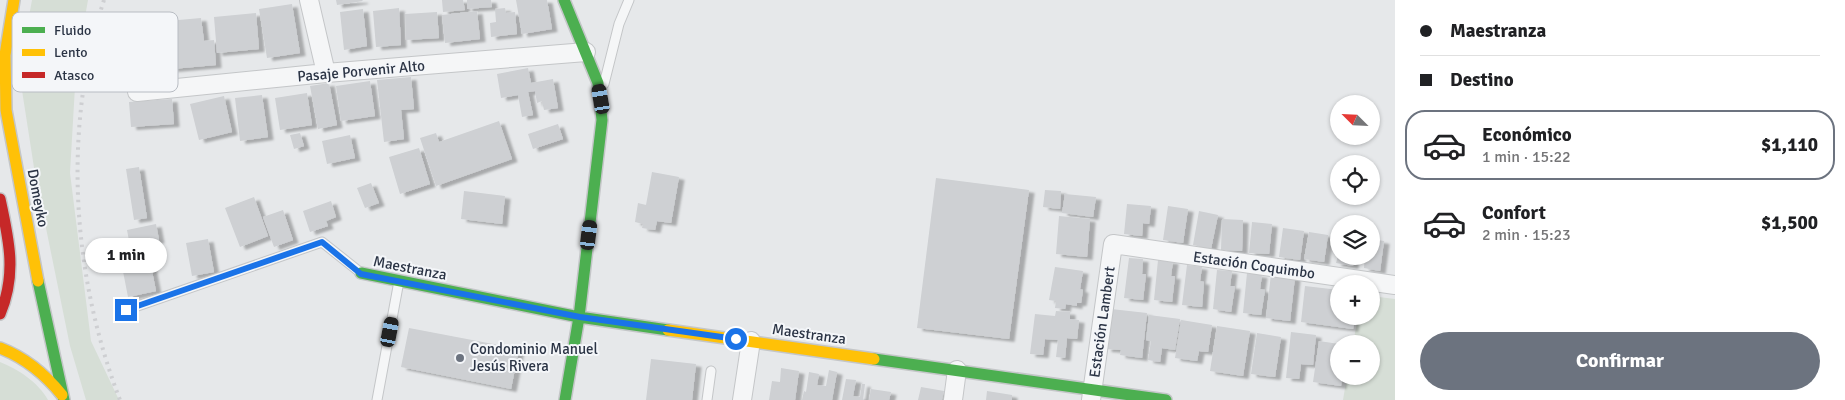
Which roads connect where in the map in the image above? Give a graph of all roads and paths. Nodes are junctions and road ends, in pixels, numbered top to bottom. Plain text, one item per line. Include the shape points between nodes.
1 (14, 0) edge
2 (309, 0) edge
3 (564, 0) edge
4 (629, 0) edge
5 (586, 52) junction
6 (326, 73) junction
7 (178, 88) edge
8 (601, 99) junction
9 (0, 199) edge
10 (1113, 244) joint
11 (361, 274) joint
12 (399, 281) junction
13 (1395, 286) edge
14 (126, 310) dead end
15 (0, 314) edge
16 (580, 317) junction
17 (751, 341) junction
18 (0, 348) edge
19 (957, 370) junction
20 (711, 371) dead end
21 (1091, 395) edge
22 (64, 398) edge
23 (377, 400) edge
24 (565, 400) edge
25 (706, 400) edge
26 (742, 400) edge
27 (953, 400) edge
28 (1166, 400) edge

1 - 22 main road, Domeyko via 5,47 6,110 45,317
2 - 6 street
3 - 5 main road
4 - 8 lane via 619,24
5 - 6 street, Pasaje Porvenir Alto
5 - 8 main road
6 - 7 street, Pasaje Porvenir Alto
8 - 16 main road via 601,141
9 - 15 main road via 12,274 11,288
10 - 13 street, Estación Coquimbo
10 - 21 street, Estación Lambert
11 - 12 main road, Maestranza
11 - 14 lane via 322,242
12 - 16 main road, Maestranza
12 - 23 lane
16 - 17 main road, Maestranza
16 - 24 main road
17 - 19 main road, Maestranza
17 - 26 street
18 - 22 main road via 38,368
19 - 21 main road, Maestranza
19 - 27 street
20 - 25 lane
21 - 28 main road, Maestranza

